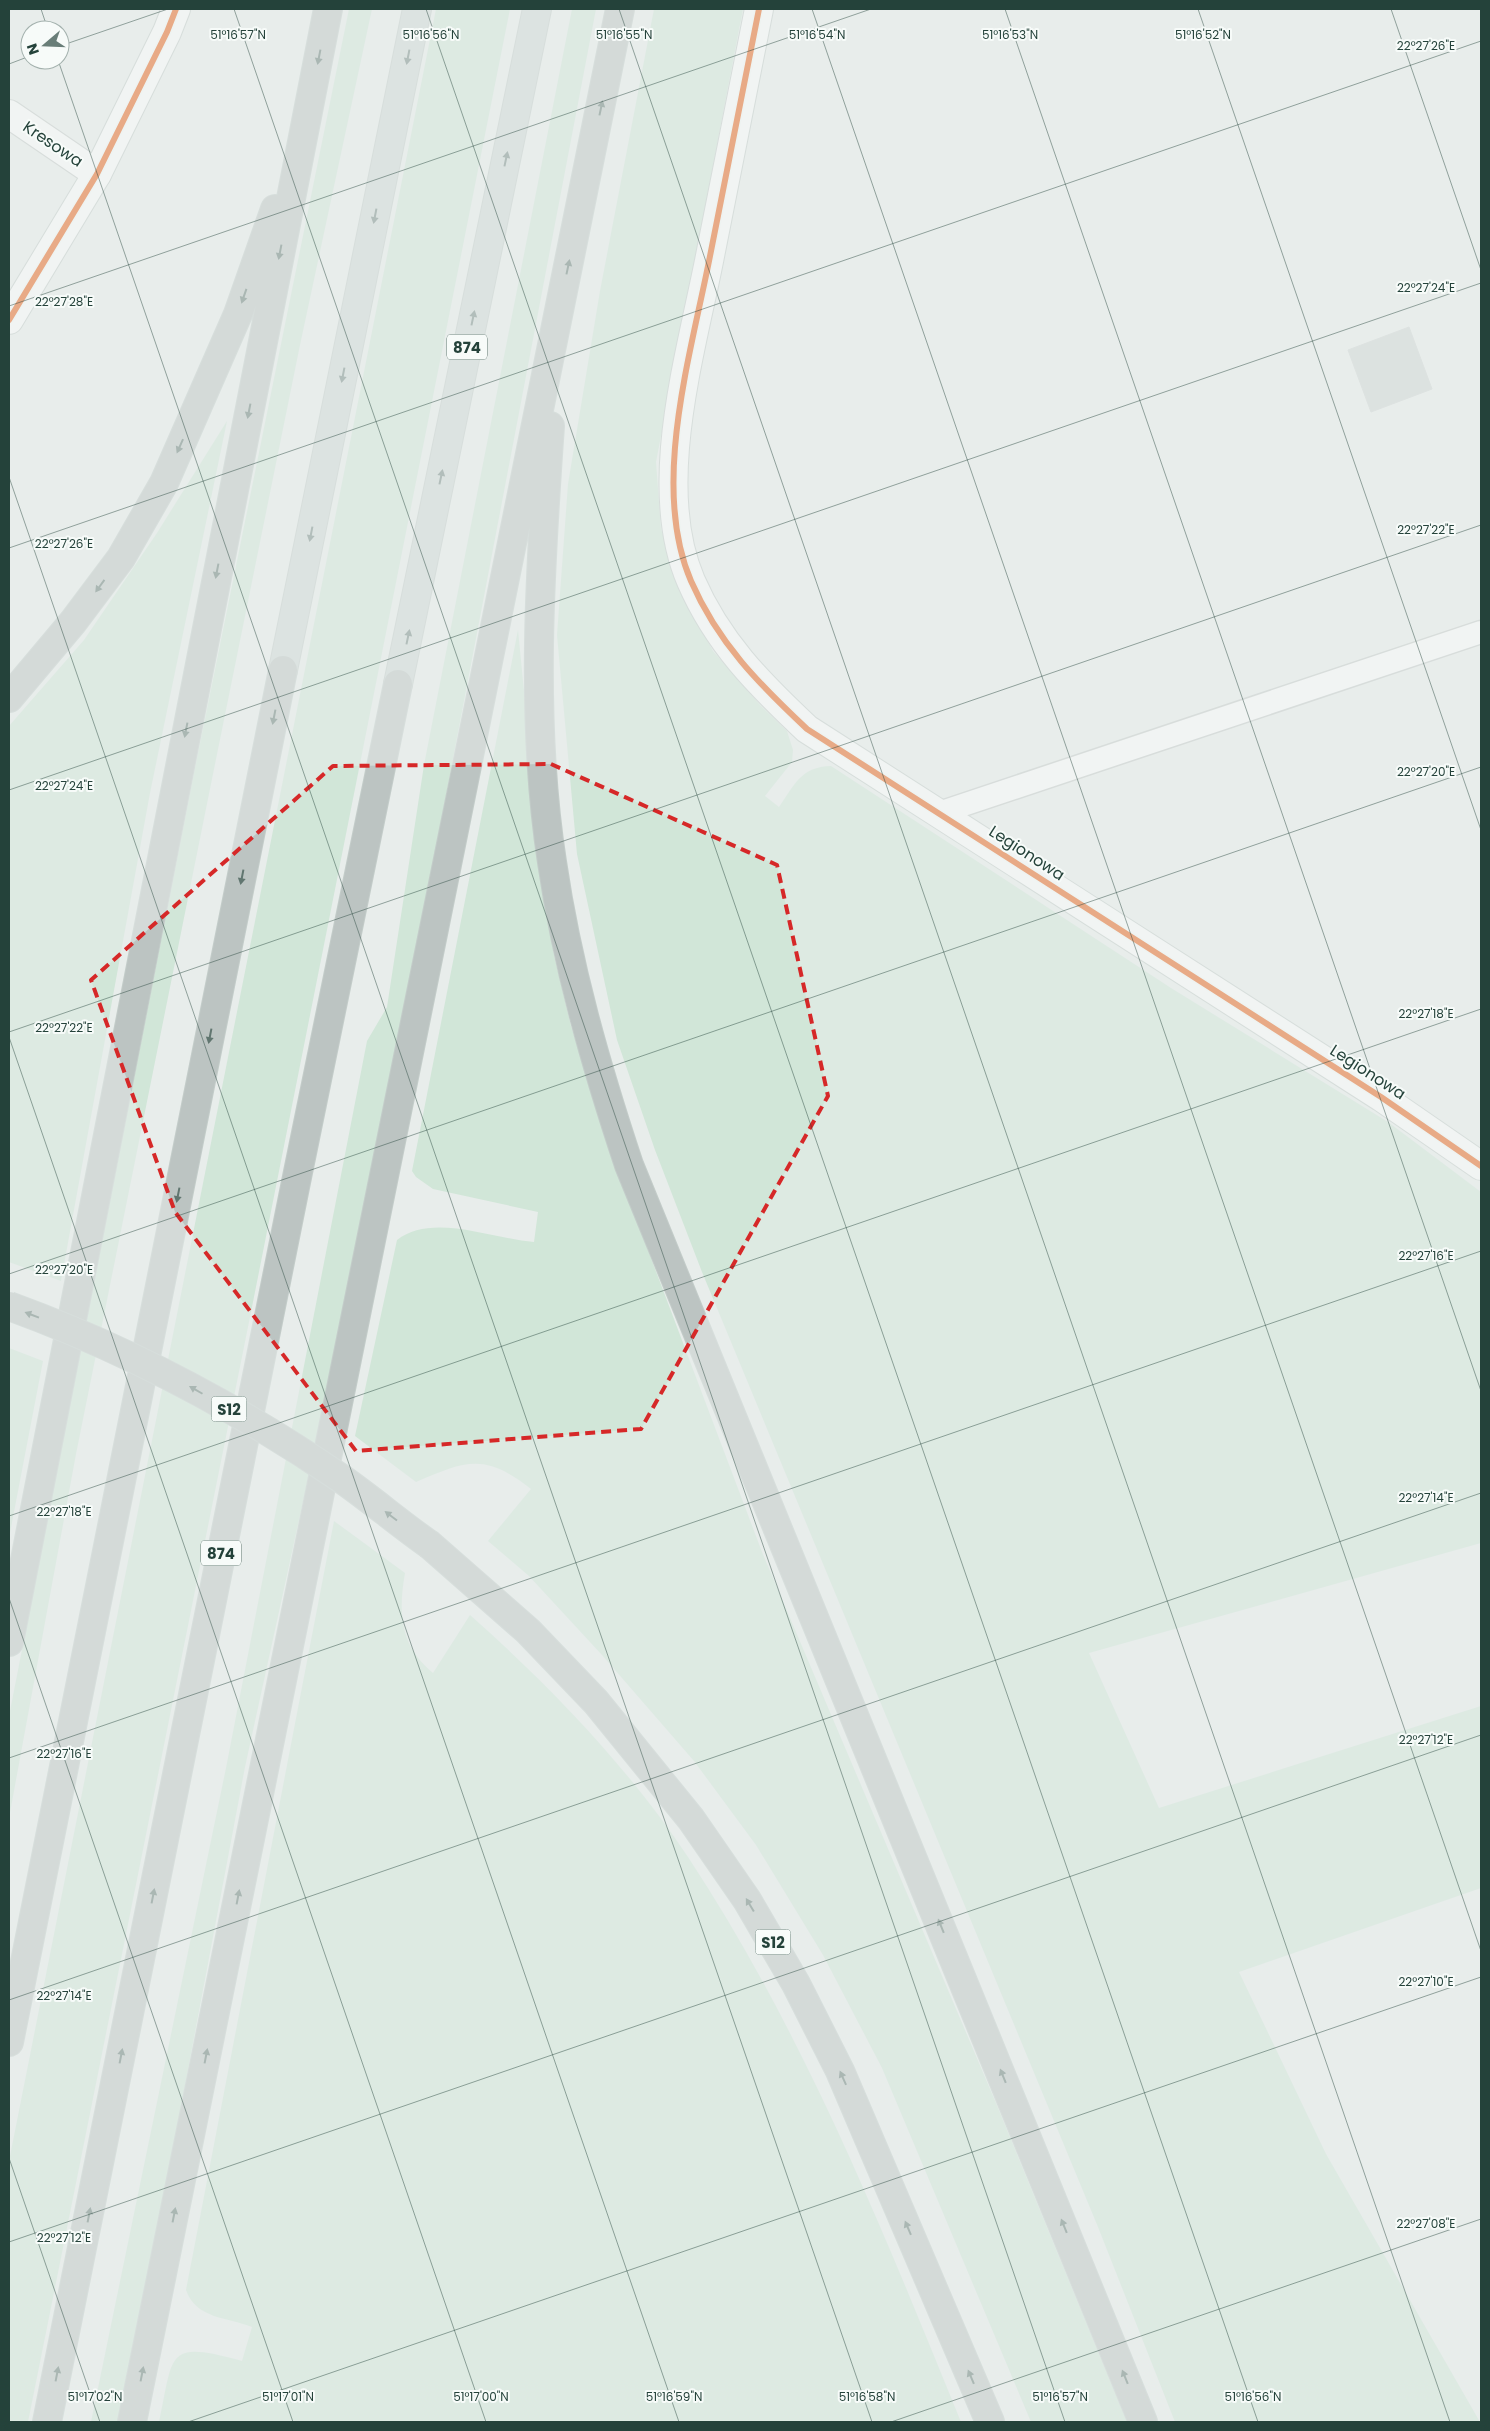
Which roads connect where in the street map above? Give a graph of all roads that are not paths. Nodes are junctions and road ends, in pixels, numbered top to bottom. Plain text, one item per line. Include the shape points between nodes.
1 (176, 9) edge
2 (328, 9) edge
3 (418, 9) edge
4 (537, 9) edge
5 (620, 9) edge
6 (759, 9) edge
7 (9, 114) edge
8 (307, 118) junction
9 (97, 174) junction
10 (558, 314) junction
11 (9, 320) edge
12 (1481, 632) edge
13 (283, 670) joint
14 (398, 684) joint
15 (9, 698) edge
16 (939, 814) junction
17 (1481, 1166) edge
18 (9, 1306) edge
19 (9, 1642) edge
20 (9, 2042) edge
21 (47, 2422) edge
22 (132, 2422) edge
23 (990, 2422) edge
24 (1143, 2422) edge

1 - 9 street
2 -> 8 highway
3 -> 13 main road
14 -> 4 main road, 874
10 -> 5 highway
6 - 16 street, Legionowa via 676,433 674,511 679,540 691,580 710,619 760,685 808,730
7 - 9 street, Kresowa
8 -> 15 highway via 238,314 164,483 121,558
8 -> 19 highway
9 - 11 street
22 -> 10 highway
24 -> 10 highway via 629,1165 590,1040 563,929 546,818 541,747 540,566
12 - 16 lane
13 -> 20 highway
21 -> 14 highway, 874
16 - 17 street, Legionowa via 1381,1096
23 -> 18 highway, S12, bridge via 840,2071 783,1961 747,1900 692,1819 596,1702 528,1631 430,1545 342,1480 186,1384 76,1332

